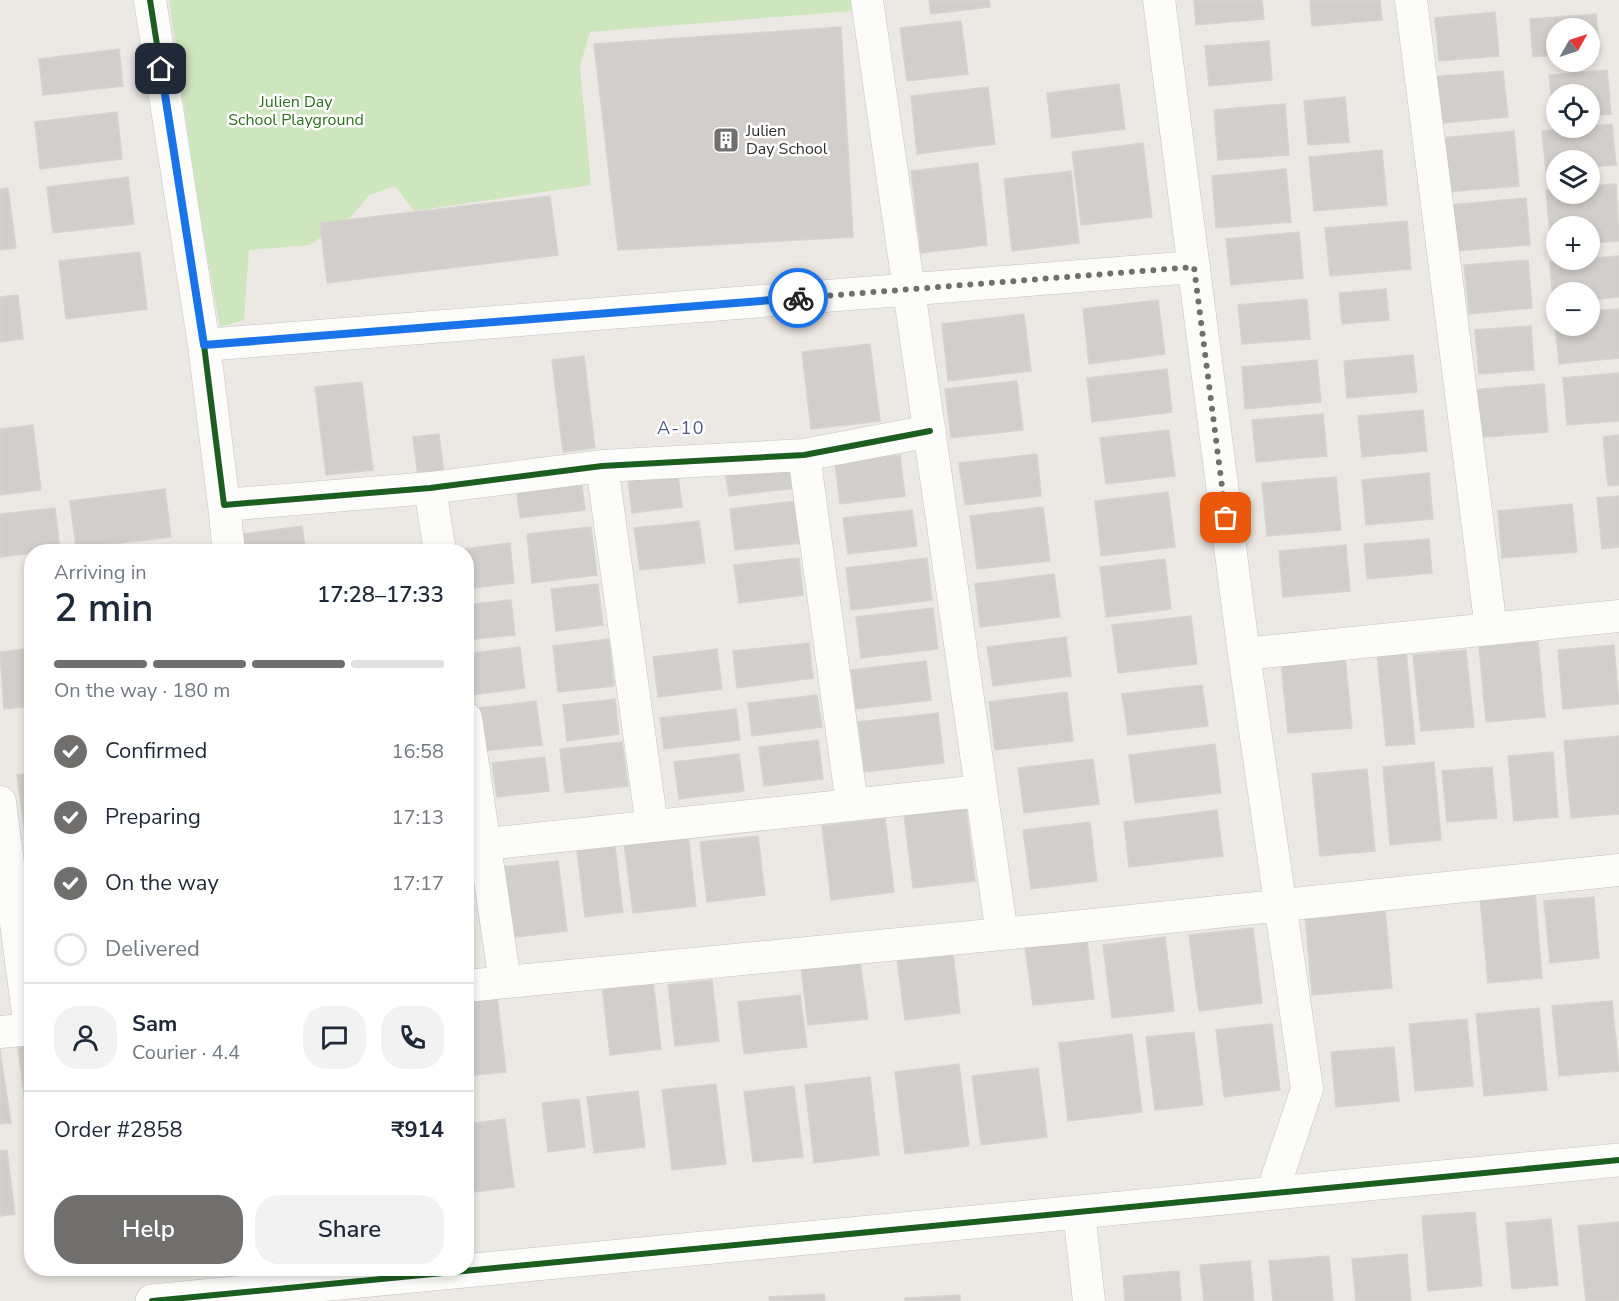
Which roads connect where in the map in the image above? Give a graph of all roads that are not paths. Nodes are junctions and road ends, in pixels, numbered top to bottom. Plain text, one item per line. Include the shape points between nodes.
1 (150, 0) edge
2 (867, 0) edge
3 (1159, 0) edge
4 (1410, 0) edge
5 (1194, 267) junction
6 (910, 289) junction
7 (204, 345) junction
8 (930, 431) junction
9 (804, 455) junction
10 (602, 466) junction
11 (430, 488) junction
12 (224, 505) junction
13 (228, 544) edge
14 (439, 544) edge
15 (1619, 616) edge
16 (1491, 629) junction
17 (1244, 654) junction
18 (474, 766) edge
19 (981, 791) junction
20 (0, 802) edge
21 (852, 805) junction
22 (652, 826) junction
23 (487, 844) junction
24 (1619, 870) edge
25 (1282, 905) junction
26 (1002, 934) junction
27 (505, 982) junction
28 (474, 985) edge
29 (20, 1030) edge
30 (1619, 1160) edge
31 (1272, 1193) junction
32 (1079, 1212) junction
33 (474, 1264) edge
34 (323, 1277) edge
35 (152, 1301) edge
36 (1089, 1301) edge

1 - 7 street
2 - 6 street
3 - 5 street
4 - 16 street
5 - 6 street
5 - 17 street
6 - 7 street
6 - 8 street
7 - 12 street
8 - 9 street
8 - 19 street
9 - 10 street
9 - 21 street
10 - 11 street
10 - 22 street
11 - 12 street
11 - 14 street
12 - 13 street
15 - 16 street
16 - 17 street
17 - 25 street
18 - 23 street
19 - 21 street
19 - 26 street
20 - 29 street
21 - 22 street
22 - 23 street
23 - 27 street
24 - 25 street
25 - 26 street
25 - 31 street via 1307,1089
26 - 27 street
27 - 28 street
30 - 31 street
31 - 32 street
32 - 33 street
32 - 36 street
34 - 35 street

